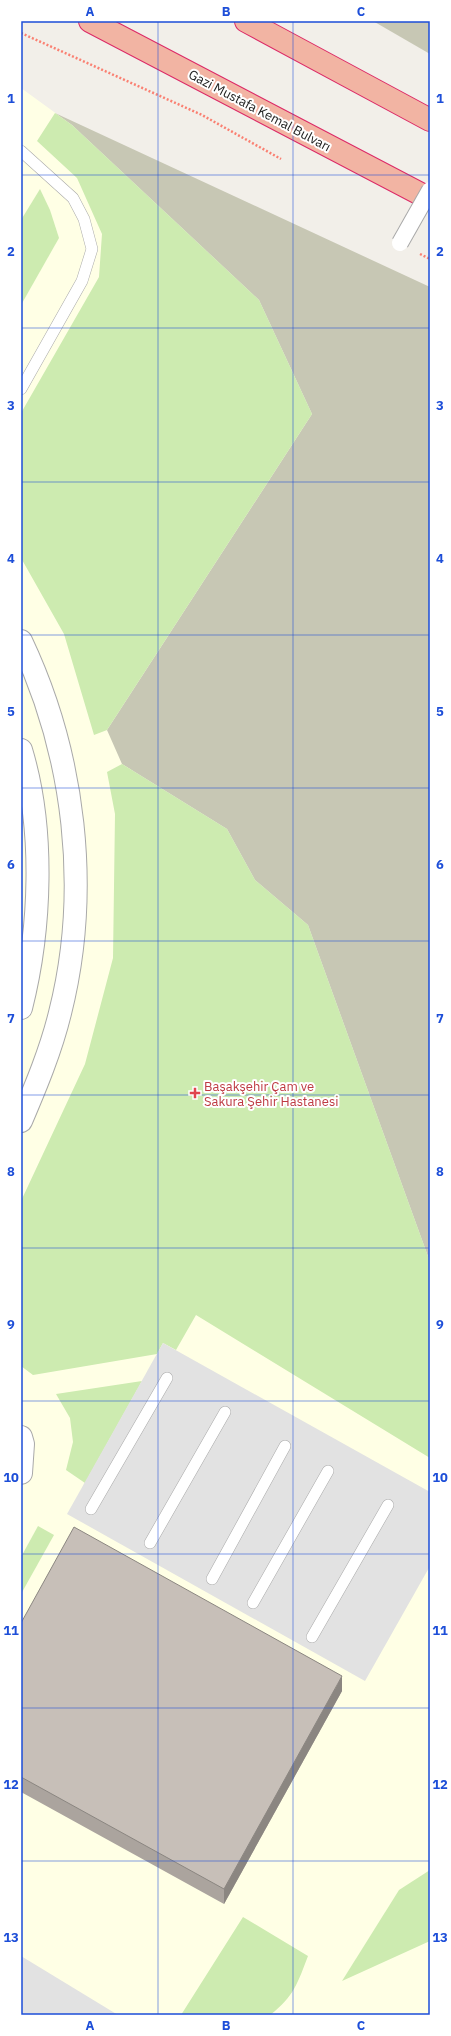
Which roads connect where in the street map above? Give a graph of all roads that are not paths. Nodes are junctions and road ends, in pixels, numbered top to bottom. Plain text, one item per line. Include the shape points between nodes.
1 (90, 21) edge
2 (246, 21) edge
3 (430, 120) edge
4 (21, 151) edge
5 (430, 190) edge
6 (430, 199) edge
7 (400, 243) dead end
8 (21, 389) edge
9 (21, 641) edge
10 (21, 750) edge
11 (21, 1008) edge
12 (21, 1121) edge
13 (167, 1378) dead end
14 (225, 1412) dead end
15 (21, 1437) edge
16 (285, 1446) dead end
17 (328, 1471) dead end
18 (21, 1473) edge
19 (388, 1505) dead end
20 (91, 1509) dead end
21 (150, 1543) dead end
22 (212, 1578) dead end
23 (253, 1603) dead end
24 (312, 1637) dead end

1 - 6 highway, Gazi Mustafa Kemal Bulvarı
2 - 3 highway
4 - 8 lane via 73,198 84,219 92,249 82,281
5 - 7 street, bridge
9 - 12 street via 39,682 57,738 69,798 76,873 70,956 60,1012 38,1082
10 - 11 street via 34,817 37,871 35,923 29,972
13 - 20 lane
14 - 21 lane
15 - 18 street
16 - 22 lane
17 - 23 lane
19 - 24 lane

